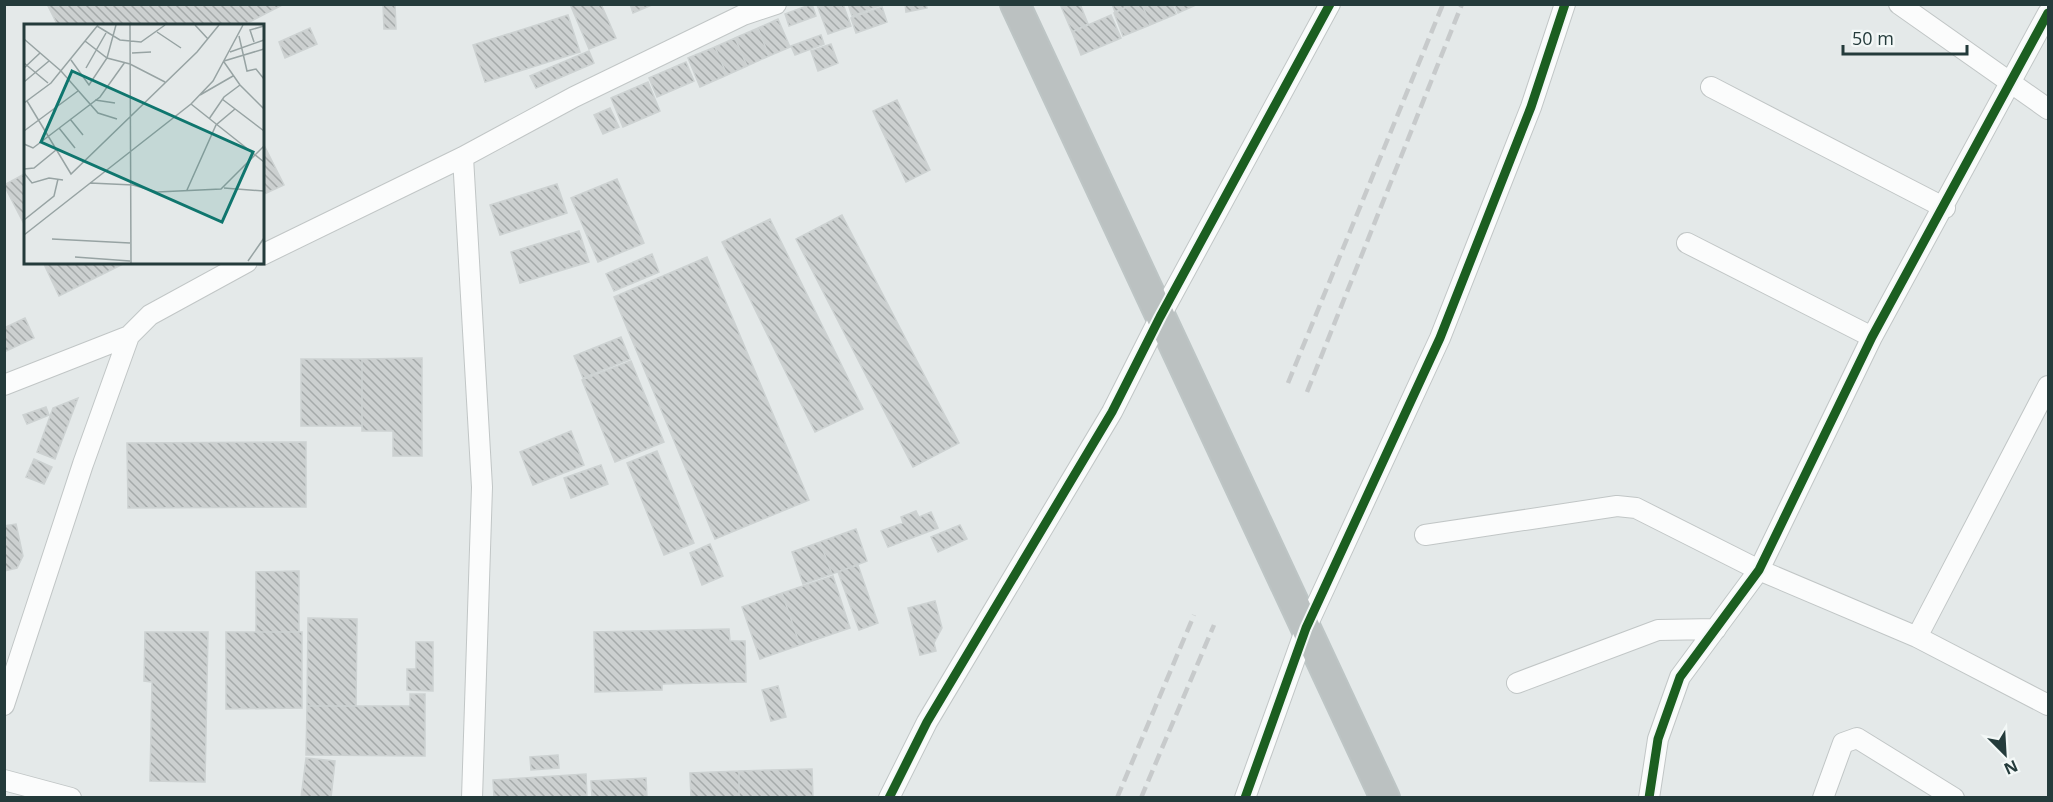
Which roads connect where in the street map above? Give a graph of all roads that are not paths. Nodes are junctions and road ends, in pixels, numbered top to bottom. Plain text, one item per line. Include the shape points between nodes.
1 (776, 4) edge
2 (1015, 4) edge
3 (1330, 4) edge
4 (1565, 4) edge
5 (1899, 4) edge
6 (2049, 13) edge
7 (2011, 83) junction
8 (1711, 87) dead end
9 (2049, 109) edge
10 (463, 157) junction
11 (1945, 208) junction
12 (1687, 243) dead end
13 (264, 254) edge
14 (243, 264) edge
15 (1160, 317) junction
16 (129, 336) junction
17 (1872, 337) junction
18 (4, 385) edge
19 (2049, 386) edge
20 (1425, 535) dead end
21 (1759, 570) junction
22 (1306, 628) junction
23 (1716, 629) junction
24 (1917, 637) junction
25 (1517, 683) dead end
26 (4, 705) edge
27 (2049, 705) edge
28 (4, 780) edge
29 (71, 798) edge
30 (472, 798) edge
31 (889, 798) edge
32 (1245, 798) edge
33 (1385, 798) edge
34 (1649, 798) edge
35 (1823, 798) edge
36 (1954, 798) edge

1 - 10 street via 743,15 574,97
2 - 15 highway
3 - 15 street
4 - 22 street via 1531,106 1440,338
5 - 7 street
6 - 7 street
7 - 9 street
7 - 11 street
8 - 11 street
10 - 13 street
10 - 30 street via 482,487
11 - 17 street
12 - 17 street
14 - 16 street via 150,315
15 - 22 highway
15 - 31 street via 1112,412 927,722
16 - 18 street
16 - 26 street
17 - 21 street
19 - 24 street
20 - 21 street via 1617,507 1636,508
21 - 23 street
21 - 24 street
22 - 32 street
22 - 33 highway
23 - 25 street via 1658,630
23 - 34 street via 1680,677 1658,739
24 - 27 street
28 - 29 street
35 - 36 street via 1843,743 1857,738

